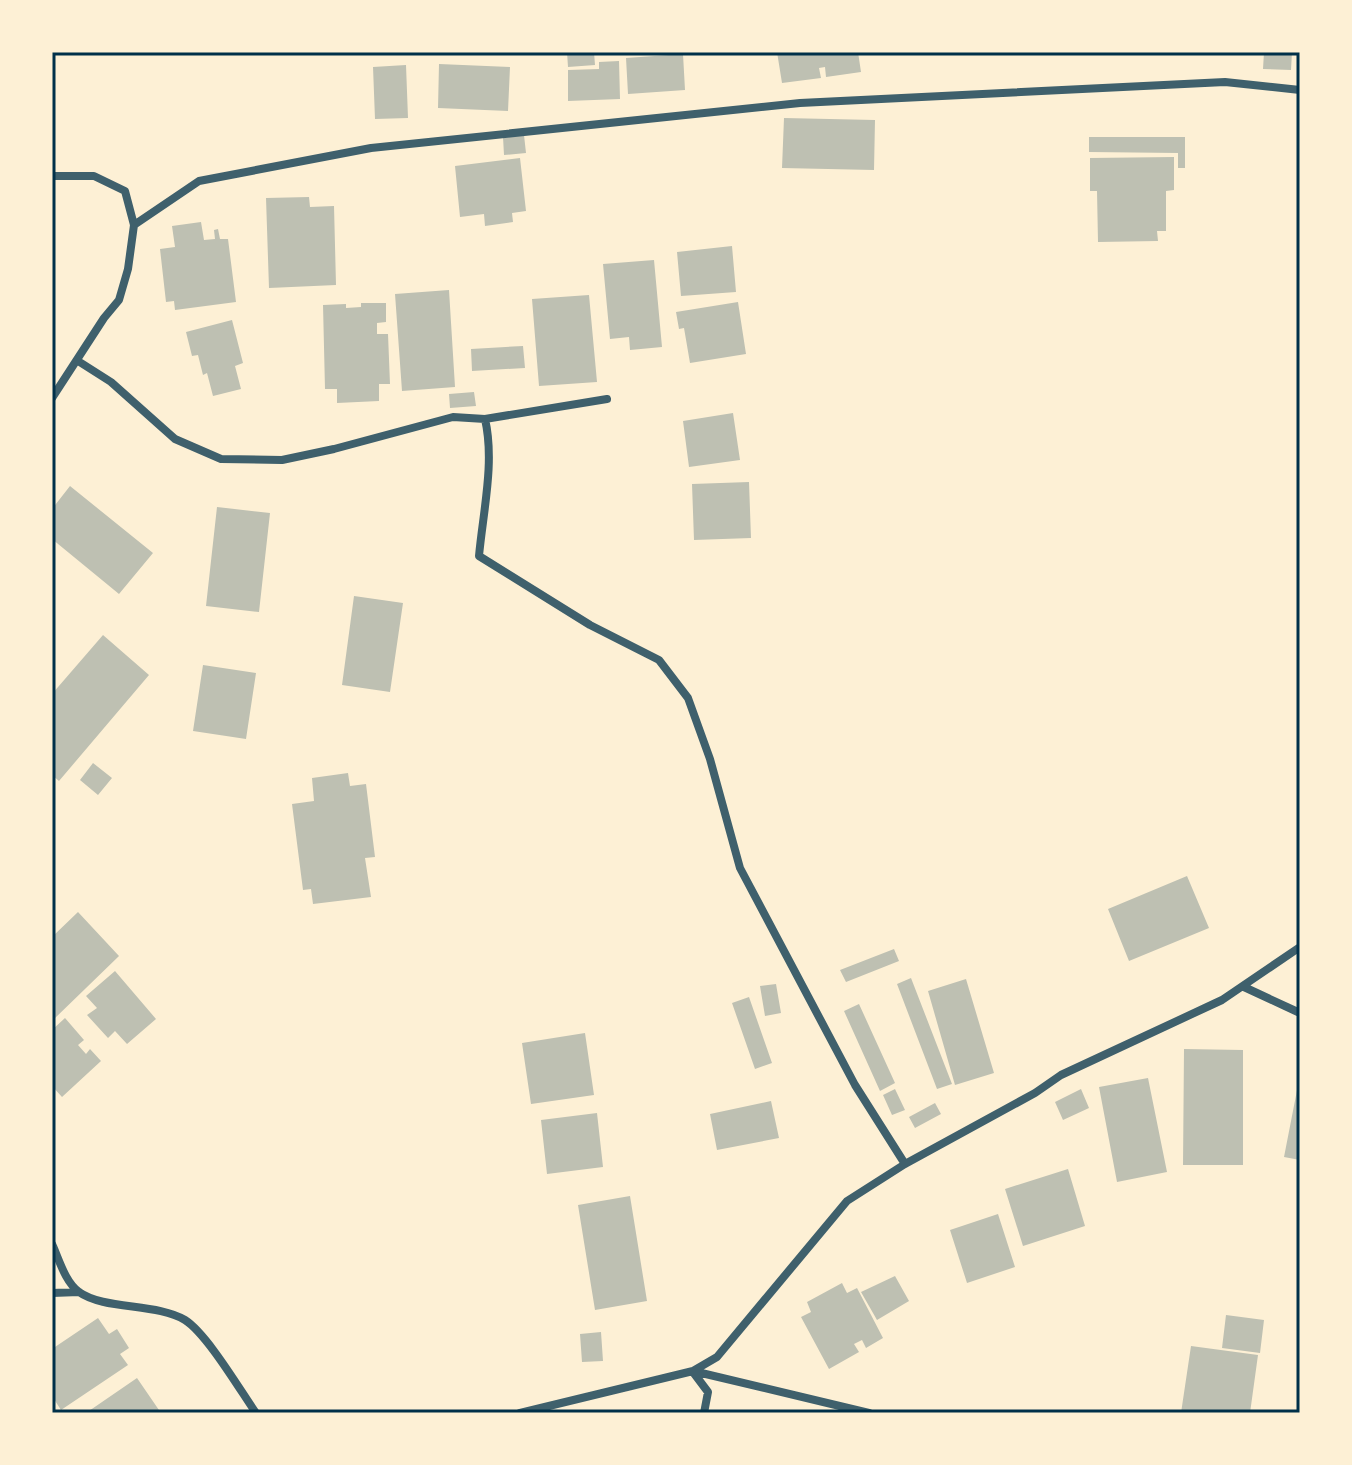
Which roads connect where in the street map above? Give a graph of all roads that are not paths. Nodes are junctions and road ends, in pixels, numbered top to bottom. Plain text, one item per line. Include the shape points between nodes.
1 (1300, 90) edge
2 (52, 176) edge
3 (134, 225) junction
4 (78, 361) junction
5 (52, 398) edge
6 (607, 399) dead end
7 (485, 419) junction
8 (1300, 947) edge
9 (1244, 987) junction
10 (1300, 1013) edge
11 (905, 1164) junction
12 (52, 1244) edge
13 (79, 1292) junction
14 (52, 1293) edge
15 (693, 1371) junction
16 (256, 1413) edge
17 (520, 1413) edge
18 (704, 1413) edge
19 (869, 1413) edge

1 - 3 street via 1225,82 800,103 371,148 199,181
2 - 3 street via 94,176 125,191
3 - 4 street via 119,300
4 - 5 street
4 - 7 street via 111,382 175,439 221,459 282,460 453,417
6 - 7 street
7 - 11 street via 488,473 479,556 590,625 659,660 688,698 740,868 855,1085
8 - 9 street
9 - 10 street
9 - 11 street via 1061,1075
11 - 15 street via 847,1201 717,1357
12 - 13 street
13 - 14 street
13 - 16 street via 185,1320
15 - 17 street
15 - 18 street via 708,1392
15 - 19 street

